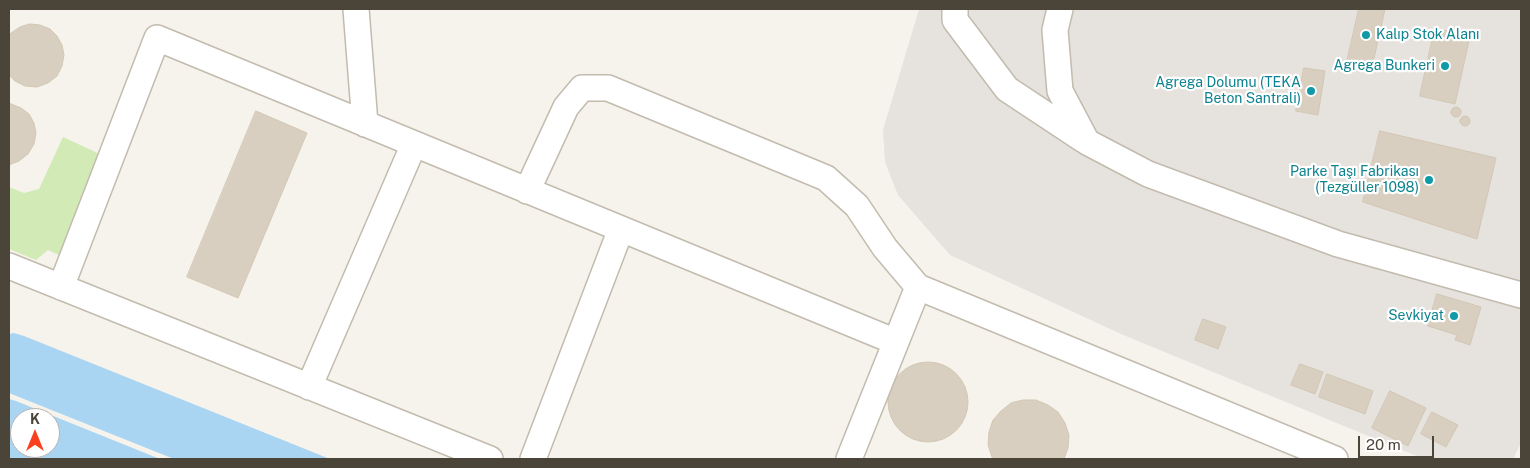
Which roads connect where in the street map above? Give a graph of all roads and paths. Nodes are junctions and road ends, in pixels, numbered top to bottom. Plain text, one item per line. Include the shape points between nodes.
1 (356, 9) edge
2 (954, 9) edge
3 (1060, 9) edge
4 (365, 124) junction
5 (1087, 142) junction
6 (414, 144) junction
7 (527, 191) junction
8 (621, 229) junction
9 (9, 266) edge
10 (61, 287) junction
11 (918, 287) junction
12 (1521, 295) edge
13 (896, 342) junction
14 (309, 387) junction
15 (490, 459) edge
16 (533, 459) edge
17 (848, 459) edge
18 (1335, 459) edge

1 - 4 lane
2 - 5 lane via 955,20 1007,89
3 - 5 lane via 1056,30 1060,91
4 - 6 lane
4 - 10 lane via 157,38
5 - 12 lane via 1148,174 1338,244
6 - 7 lane
6 - 14 lane
7 - 8 lane
7 - 11 lane via 566,107 582,88 608,88 826,178 857,206 885,248
8 - 13 lane
8 - 16 lane
9 - 10 lane
10 - 14 lane
11 - 13 lane
11 - 18 lane
13 - 17 lane
14 - 15 lane

